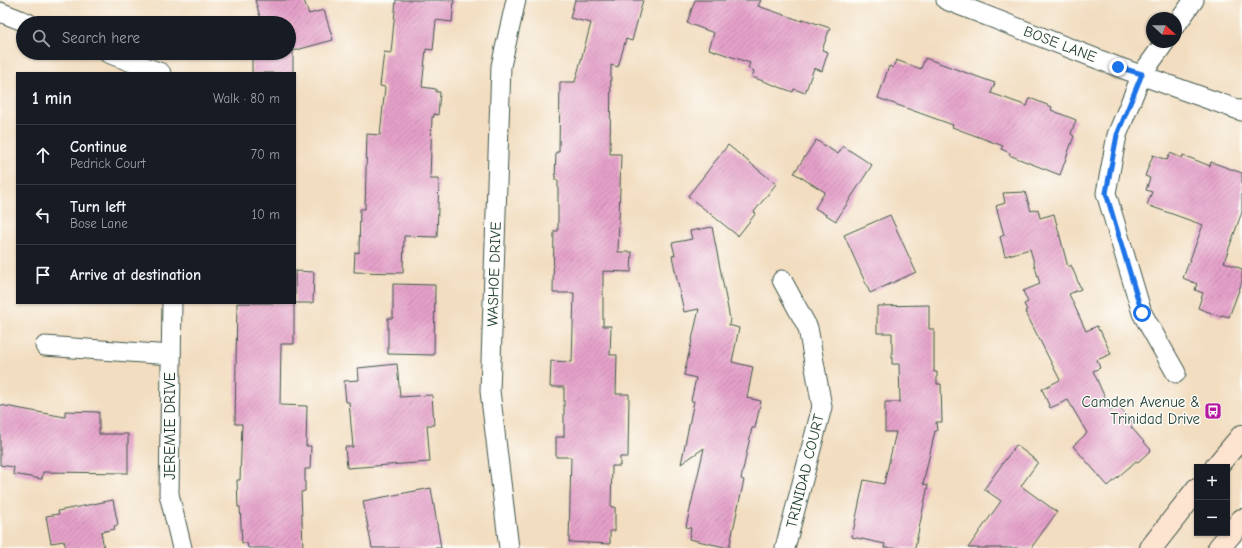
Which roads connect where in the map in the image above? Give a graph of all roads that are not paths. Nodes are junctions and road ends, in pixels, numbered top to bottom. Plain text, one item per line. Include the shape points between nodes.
1 (516, 0) edge
2 (946, 0) edge
3 (1194, 0) edge
4 (0, 12) edge
5 (1182, 17) edge
6 (16, 18) edge
7 (1161, 48) edge
8 (127, 60) edge
9 (158, 72) edge
10 (1142, 74) junction
11 (1242, 111) edge
12 (782, 280) dead end
13 (172, 304) edge
14 (45, 346) dead end
15 (171, 355) junction
16 (1176, 373) dead end
17 (1242, 436) edge
18 (1219, 464) edge
19 (1194, 493) edge
20 (1242, 520) edge
21 (182, 548) edge
22 (509, 548) edge
23 (785, 548) edge
24 (1151, 548) edge
25 (1219, 548) edge

1 - 22 street, WASHOE DRIVE via 501,66 490,391
2 - 10 street, BOSE LANE
3 - 5 street
4 - 6 street
7 - 10 street
8 - 9 street
10 - 11 street, BOSE LANE
10 - 16 street via 1117,135 1106,193 1142,313
12 - 23 street, TRINIDAD COURT via 808,328 822,407
13 - 15 street, JEREMIE DRIVE
14 - 15 street
15 - 21 street, JEREMIE DRIVE via 170,494
17 - 18 main road
19 - 24 main road
20 - 25 main road

